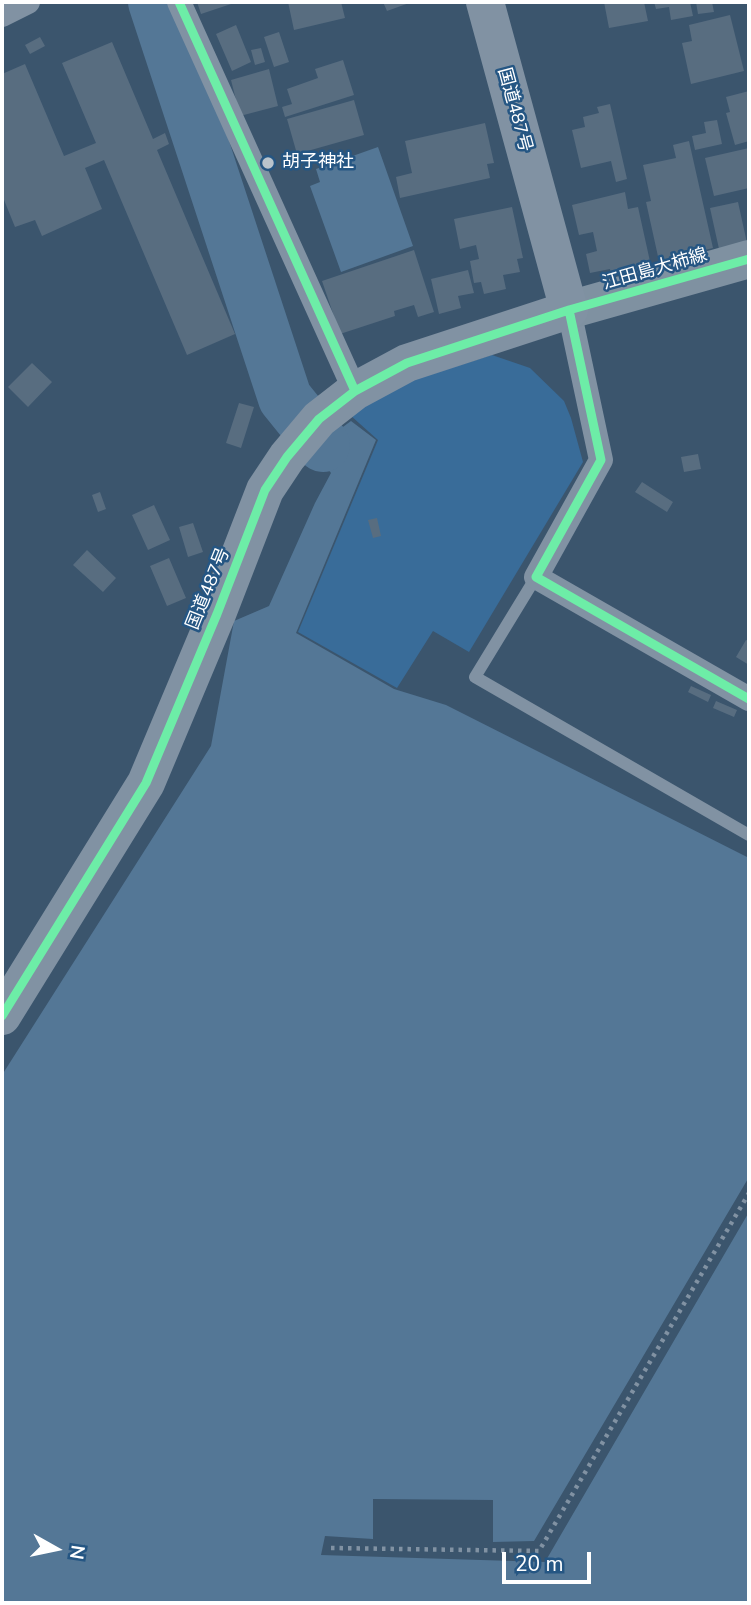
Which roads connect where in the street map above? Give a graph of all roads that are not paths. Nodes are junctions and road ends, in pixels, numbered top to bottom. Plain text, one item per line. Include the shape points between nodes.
1 (28, 2) edge
2 (179, 2) edge
3 (485, 2) edge
4 (2, 15) edge
5 (749, 259) edge
6 (569, 310) junction
7 (355, 391) junction
8 (536, 577) junction
9 (749, 699) edge
10 (749, 835) edge
11 (2, 1016) edge

1 - 4 street
2 - 7 street
3 - 6 highway, 国道487号
5 - 6 main road, 江田島大柿線
6 - 7 highway, 国道487号 via 407,363
6 - 8 street via 601,460
7 - 11 highway, 国道487号 via 319,419 265,490 146,783
8 - 9 street
8 - 10 lane via 475,677

